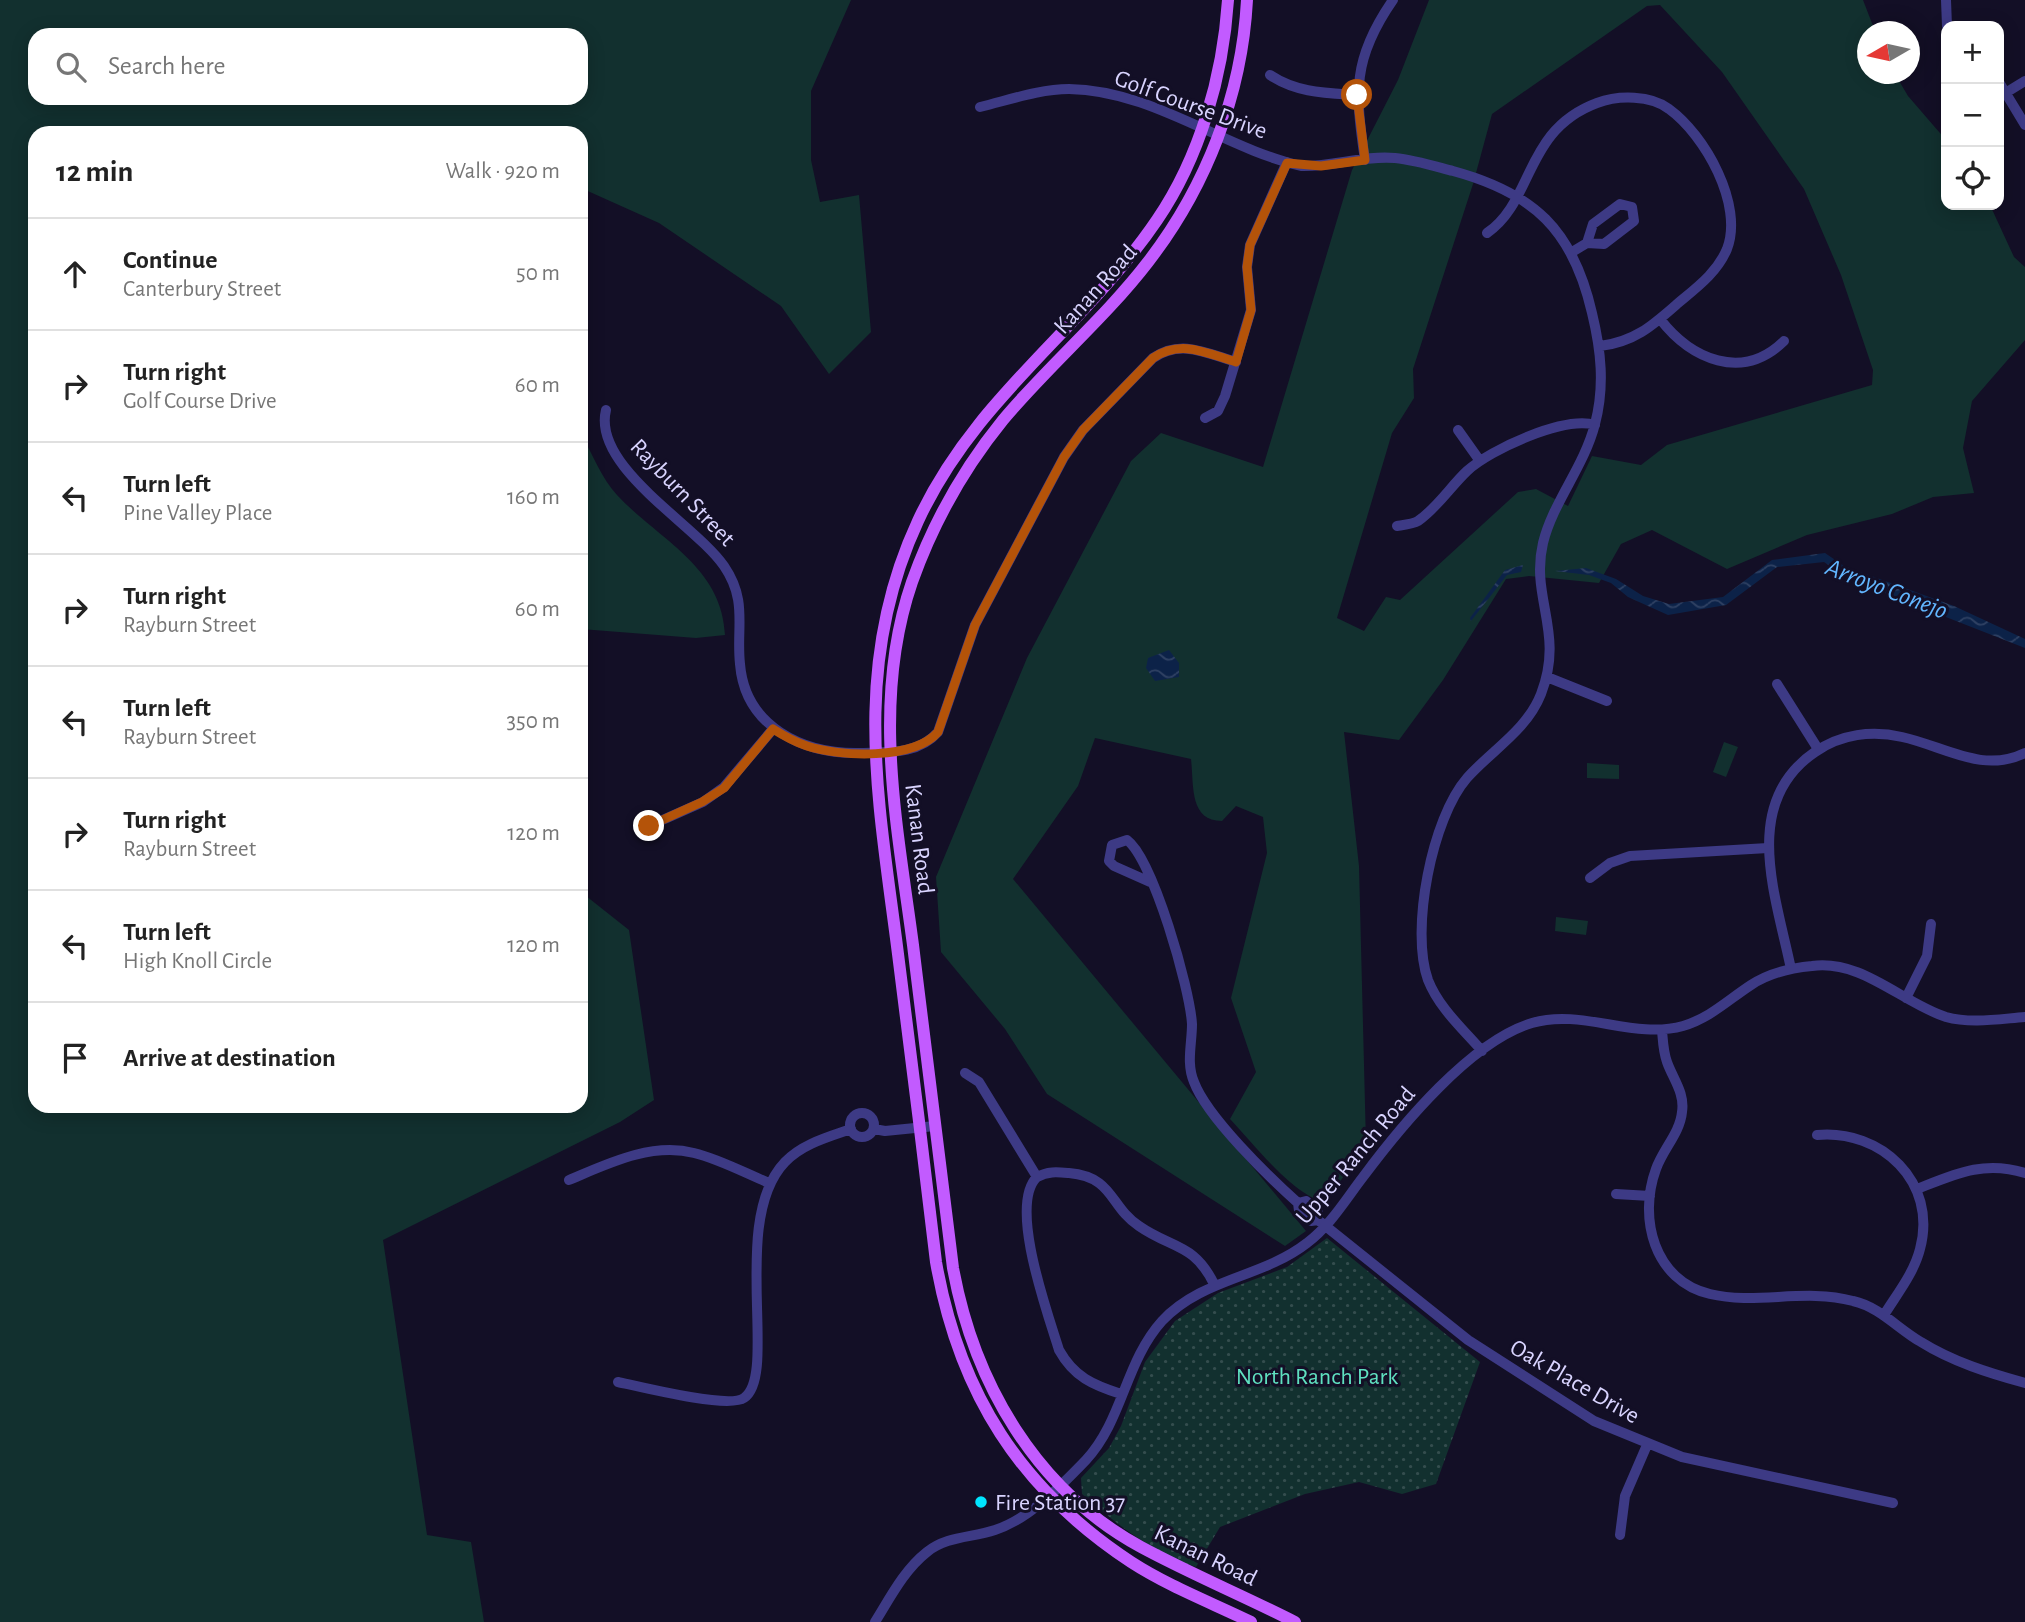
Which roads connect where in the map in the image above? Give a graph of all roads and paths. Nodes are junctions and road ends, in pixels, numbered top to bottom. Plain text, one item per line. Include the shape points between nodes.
1 (1228, 0) edge
2 (1247, 0) edge
3 (1393, 0) edge
4 (1946, 0) edge
5 (1947, 21) edge
6 (1270, 75) dead end
7 (2025, 81) edge
8 (2001, 84) edge
9 (2007, 92) junction
10 (1357, 95) junction
11 (980, 107) dead end
12 (2025, 125) edge
13 (1201, 127) junction
14 (1219, 135) junction
15 (1365, 160) junction
16 (1287, 163) junction
17 (1516, 194) junction
18 (1487, 233) dead end
19 (1587, 243) junction
20 (1572, 252) junction
21 (1660, 319) junction
22 (1784, 341) dead end
23 (1600, 346) junction
24 (1236, 362) junction
25 (606, 410) dead end
26 (1205, 418) dead end
27 (1595, 425) junction
28 (1458, 430) dead end
29 (1480, 461) junction
30 (1397, 526) dead end
31 (1547, 677) junction
32 (1777, 684) dead end
33 (1607, 701) dead end
34 (773, 729) junction
35 (1818, 749) junction
36 (888, 751) junction
37 (873, 752) junction
38 (2025, 753) edge
39 (649, 826) dead end
40 (1768, 848) junction
41 (1590, 878) dead end
42 (1150, 882) junction
43 (1931, 924) dead end
44 (1791, 969) junction
45 (1906, 998) junction
46 (2025, 1017) edge
47 (1662, 1030) junction
48 (1482, 1051) junction
49 (965, 1073) dead end
50 (935, 1126) junction
51 (920, 1128) junction
52 (851, 1129) junction
53 (874, 1129) junction
54 (1817, 1135) dead end
55 (2025, 1173) edge
56 (1037, 1177) junction
57 (569, 1180) dead end
58 (769, 1183) junction
59 (1917, 1189) junction
60 (1616, 1194) dead end
61 (1650, 1196) junction
62 (1321, 1224) junction
63 (1214, 1284) junction
64 (1884, 1315) junction
65 (618, 1382) dead end
66 (2025, 1383) edge
67 (1121, 1394) junction
68 (1647, 1445) junction
69 (1059, 1484) junction
70 (1048, 1496) junction
71 (1893, 1503) dead end
72 (1620, 1535) dead end
73 (875, 1622) edge
74 (1251, 1622) edge
75 (1295, 1622) edge

1 - 13 main road, Kanan Road via 1221,61
2 - 14 main road, Kanan Road via 1240,61
3 - 10 street via 1368,41
4 - 5 street
6 - 10 street via 1287,86
7 - 9 street
8 - 9 street
9 - 12 street
10 - 15 street
11 - 13 street, Golf Course Drive via 1048,91 1087,90 1120,97
13 - 14 street, Golf Course Drive
13 - 37 main road, Kanan Road via 1157,219 1099,291 985,412 930,495 904,553 887,613 875,686
14 - 16 street, Golf Course Drive
14 - 36 main road, Kanan Road via 1190,198 1147,264 1001,423 947,502 921,558 902,618 893,662
15 - 16 street, Golf Course Drive via 1321,166
15 - 17 street, Golf Course Drive via 1416,160
16 - 24 street via 1250,245 1251,310
17 - 18 street via 1501,224
17 - 20 street, Golf Course Drive via 1548,220
17 - 21 street via 1543,145 1564,121 1597,103 1623,98 1668,108 1692,130 1724,184 1731,217 1727,248 1716,268
19 - 19 street via 1604,244 1634,221 1632,207 1620,204 1593,224
19 - 20 street
20 - 23 street, Golf Course Drive via 1586,284
21 - 22 street via 1686,346 1716,360 1756,361
21 - 23 street via 1630,340
23 - 27 street, Golf Course Drive via 1601,386
24 - 26 street via 1218,411
24 - 36 street, Rayburn Street via 1187,347 1164,350 1083,430 1064,457 975,625 938,732 918,748
25 - 34 street, Rayburn Street via 603,420 608,443 623,465 730,575 741,611 739,652 745,692
27 - 29 street via 1562,424
27 - 31 street, Golf Course Drive via 1542,546 1541,583 1552,641
28 - 29 street
29 - 30 street via 1417,522
31 - 33 street
31 - 48 street, Golf Course Drive via 1527,718 1469,776 1446,808 1422,910 1420,945 1429,983
32 - 35 street
34 - 37 street, Rayburn Street via 822,750
34 - 39 street via 724,788
35 - 38 street via 1849,736 1883,734 1991,762
35 - 40 street via 1797,766 1780,790 1770,816
36 - 37 street, Rayburn Street
36 - 50 main road, Kanan Road
37 - 51 main road, Kanan Road
40 - 41 street via 1630,856 1610,863
40 - 44 street
42 - 42 street, Oak Place Drive via 1133,844 1127,840 1112,845 1109,860 1114,866
42 - 62 street, Oak Place Drive via 1168,918 1189,1007 1194,1083 1266,1176 1298,1203 1299,1211
43 - 45 street via 1927,956
44 - 45 street, Upper Ranch Road via 1818,965 1854,971
44 - 47 street, Upper Ranch Road via 1754,983 1701,1020
45 - 46 street, Upper Ranch Road via 1952,1018
47 - 48 street, Upper Ranch Road via 1552,1019 1514,1030
47 - 61 street via 1665,1057 1683,1111 1657,1168
48 - 62 street, Upper Ranch Road via 1404,1125
49 - 56 street via 979,1082
50 - 51 street
50 - 69 main road, Kanan Road via 953,1268 974,1351 1009,1419
51 - 53 street
51 - 70 main road, Kanan Road via 936,1262 958,1352 996,1428
52 - 53 street via 861,1137
52 - 53 street via 852,1118 862,1112 872,1117
52 - 58 street via 802,1148
54 - 59 street via 1846,1135 1874,1144 1899,1162
55 - 59 street via 1979,1166
56 - 63 street via 1051,1172 1089,1176 1099,1182 1136,1225 1196,1255
56 - 67 street via 1027,1192 1029,1233 1059,1350 1080,1378
57 - 58 street via 632,1155 679,1151
58 - 65 street via 757,1227 754,1275 760,1329 754,1386 744,1398 732,1401
59 - 64 street via 1924,1218 1921,1248
60 - 61 street
61 - 64 street via 1650,1228 1657,1252 1673,1273 1694,1288 1725,1297 1833,1296
62 - 63 street, Upper Ranch Road via 1309,1242 1273,1264
62 - 68 street, Oak Place Drive via 1508,1368 1594,1421
63 - 67 street, Upper Ranch Road via 1178,1306 1151,1334
64 - 66 street via 1946,1356
67 - 69 street, Upper Ranch Road via 1104,1437
68 - 71 street, Oak Place Drive via 1714,1465
68 - 72 street via 1625,1496
69 - 70 street, Upper Ranch Road
69 - 75 main road, Kanan Road via 1099,1520 1139,1546
70 - 73 street, Upper Ranch Road via 1010,1524 950,1539 924,1554
70 - 74 main road, Kanan Road via 1133,1563

